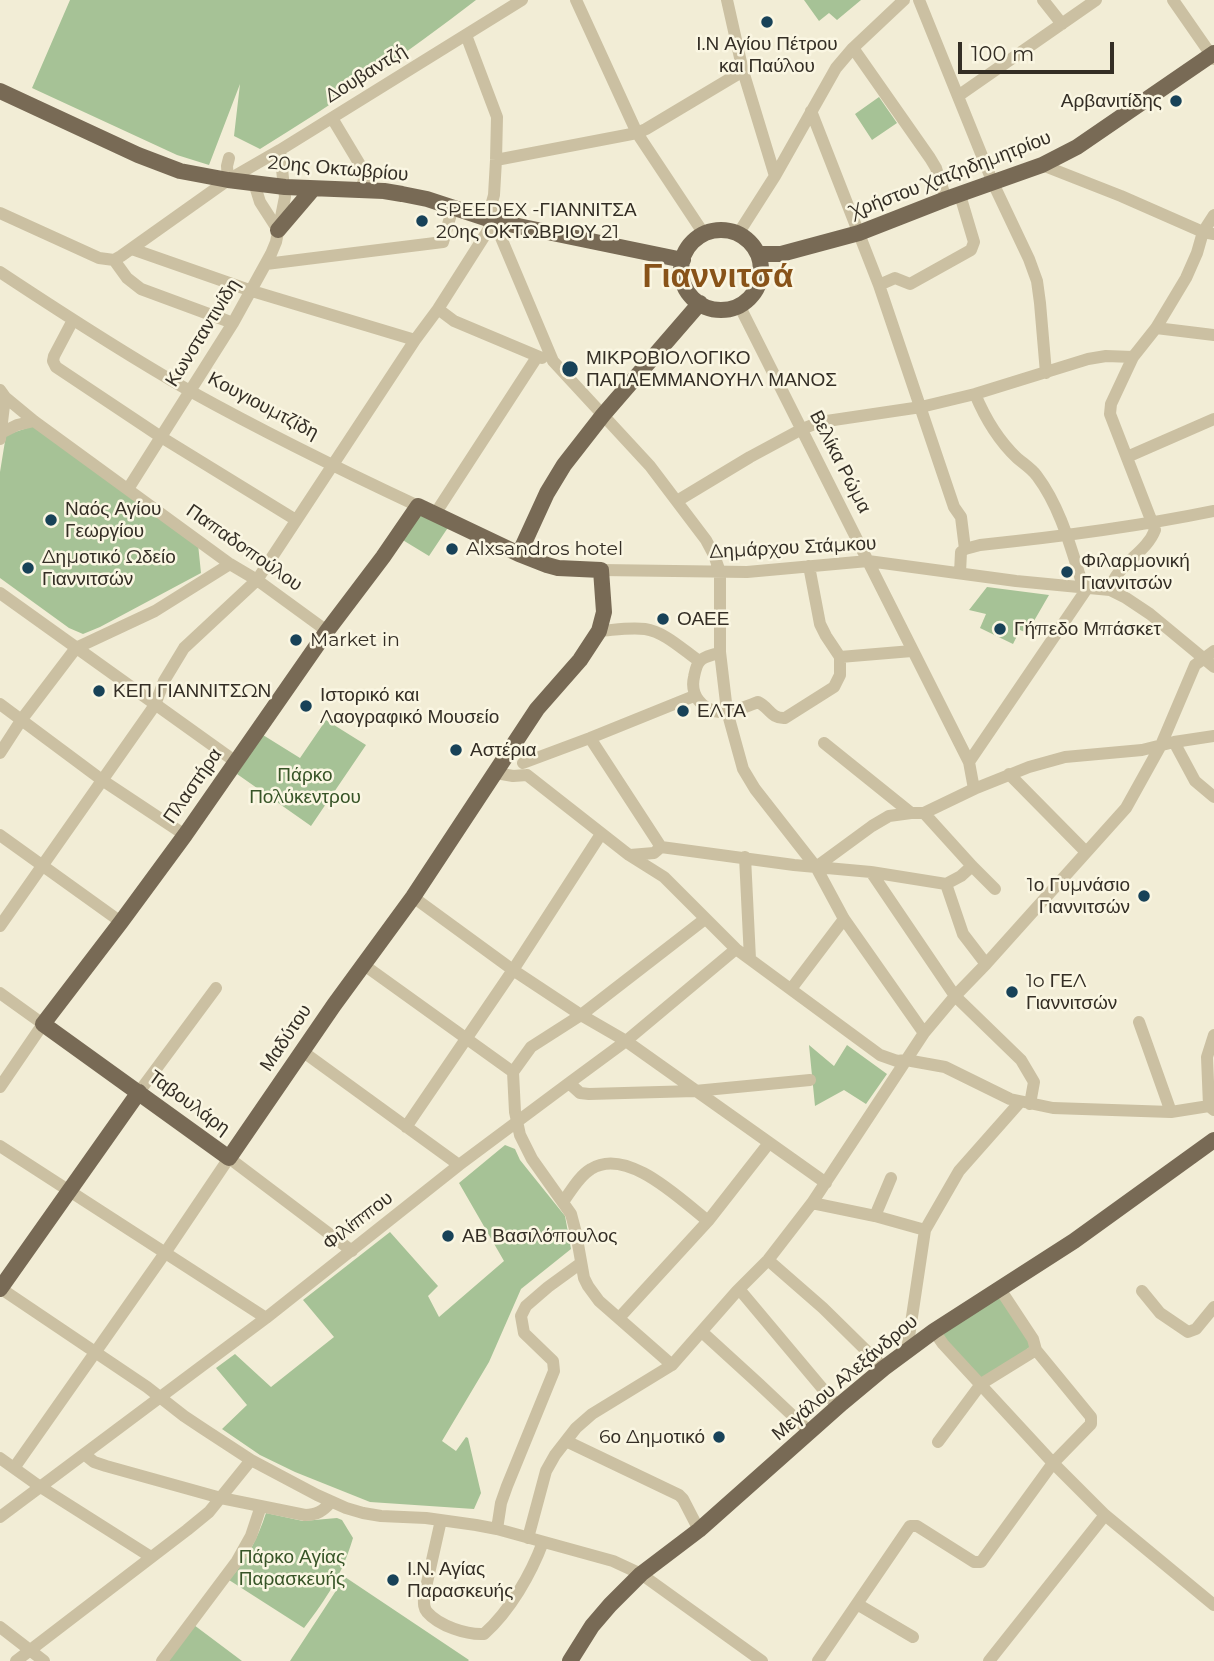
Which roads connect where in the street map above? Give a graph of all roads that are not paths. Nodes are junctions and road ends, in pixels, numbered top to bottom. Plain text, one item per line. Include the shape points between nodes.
1 (522, 0) edge
2 (576, 0) edge
3 (727, 0) edge
4 (904, 0) edge
5 (919, 0) edge
6 (1043, 0) edge
7 (1096, 0) edge
8 (1173, 0) edge
9 (1062, 24) junction
10 (466, 35) junction
11 (853, 48) junction
12 (1213, 56) edge
13 (743, 71) junction
14 (0, 91) edge
15 (958, 96) junction
16 (811, 111) junction
17 (332, 118) junction
18 (637, 133) junction
19 (280, 150) junction
20 (229, 158) dead end
21 (496, 160) junction
22 (1042, 165) junction
23 (775, 176) junction
24 (228, 180) junction
25 (254, 183) junction
26 (993, 183) junction
27 (285, 187) junction
28 (313, 189) junction
29 (360, 190) junction
30 (953, 197) junction
31 (453, 207) junction
32 (0, 213) edge
33 (1214, 215) edge
34 (494, 221) junction
35 (278, 230) junction
36 (859, 233) junction
37 (1209, 233) edge
38 (704, 234) junction
39 (738, 234) junction
40 (132, 249) junction
41 (758, 254) junction
42 (114, 260) junction
43 (682, 260) junction
44 (266, 264) junction
45 (0, 272) edge
46 (879, 285) junction
47 (252, 291) junction
48 (700, 303) junction
49 (739, 305) junction
50 (438, 309) junction
51 (73, 320) junction
52 (233, 323) junction
53 (1156, 328) junction
54 (1214, 335) edge
55 (415, 340) junction
56 (537, 357) junction
57 (1133, 357) junction
58 (553, 361) junction
59 (1046, 373) junction
60 (190, 390) junction
61 (2, 393) edge
62 (975, 394) junction
63 (921, 407) junction
64 (603, 415) junction
65 (1214, 419) edge
66 (34, 421) junction
67 (802, 429) junction
68 (1, 436) edge
69 (161, 437) junction
70 (1127, 457) junction
71 (331, 465) junction
72 (128, 489) junction
73 (677, 500) junction
74 (418, 506) junction
75 (1214, 512) edge
76 (435, 514) junction
77 (296, 520) junction
78 (1153, 524) junction
79 (1067, 536) junction
80 (963, 551) junction
81 (519, 554) junction
82 (868, 561) junction
83 (230, 564) junction
84 (809, 566) junction
85 (601, 570) junction
86 (720, 572) junction
87 (960, 573) junction
88 (257, 580) junction
89 (1088, 587) junction
90 (1110, 590) junction
91 (0, 593) edge
92 (327, 631) junction
93 (599, 631) junction
94 (76, 648) junction
95 (912, 651) junction
96 (720, 652) junction
97 (840, 657) junction
98 (1211, 658) edge
99 (699, 661) junction
100 (694, 695) junction
101 (0, 704) edge
102 (155, 705) junction
103 (727, 712) junction
104 (23, 719) junction
105 (1214, 736) edge
106 (590, 738) junction
107 (824, 743) dead end
108 (1168, 743) junction
109 (511, 748) junction
110 (0, 752) edge
111 (236, 762) junction
112 (968, 762) junction
113 (525, 769) junction
114 (496, 773) junction
115 (1009, 774) junction
116 (102, 780) junction
117 (974, 789) junction
118 (1214, 797) edge
119 (918, 813) junction
120 (601, 834) junction
121 (0, 835) edge
122 (185, 835) junction
123 (661, 847) junction
124 (1086, 852) junction
125 (629, 855) junction
126 (745, 858) junction
127 (43, 865) junction
128 (972, 866) junction
129 (816, 867) junction
130 (871, 873) junction
131 (946, 884) junction
132 (995, 889) dead end
133 (414, 897) junction
134 (705, 919) junction
135 (844, 919) junction
136 (121, 922) junction
137 (0, 926) edge
138 (736, 948) junction
139 (750, 959) junction
140 (986, 964) junction
141 (364, 965) junction
142 (513, 970) junction
143 (216, 988) dead end
144 (791, 989) junction
145 (0, 993) edge
146 (955, 996) junction
147 (581, 1015) junction
148 (1139, 1022) dead end
149 (43, 1024) junction
150 (924, 1033) junction
151 (1214, 1035) edge
152 (466, 1039) junction
153 (626, 1041) junction
154 (302, 1051) junction
155 (906, 1060) junction
156 (513, 1072) junction
157 (810, 1080) dead end
158 (569, 1083) junction
159 (0, 1087) edge
160 (695, 1091) junction
161 (139, 1092) junction
162 (1025, 1103) junction
163 (1211, 1108) edge
164 (1171, 1112) junction
165 (517, 1122) junction
166 (406, 1127) junction
167 (1214, 1140) edge
168 (769, 1143) junction
169 (0, 1146) edge
170 (229, 1158) junction
171 (460, 1165) junction
172 (891, 1178) dead end
173 (826, 1183) junction
174 (70, 1190) junction
175 (563, 1202) junction
176 (812, 1203) junction
177 (875, 1216) junction
178 (708, 1221) junction
179 (925, 1230) junction
180 (352, 1251) junction
181 (165, 1253) junction
182 (768, 1260) junction
183 (581, 1263) junction
184 (0, 1289) edge
185 (739, 1289) junction
186 (1000, 1289) junction
187 (1142, 1291) dead end
188 (1214, 1307) edge
189 (266, 1318) junction
190 (619, 1318) junction
191 (934, 1331) junction
192 (702, 1332) junction
193 (907, 1350) junction
194 (1036, 1350) junction
195 (96, 1352) junction
196 (671, 1365) junction
197 (884, 1368) junction
198 (981, 1384) junction
199 (160, 1396) junction
200 (838, 1406) junction
201 (810, 1432) junction
202 (566, 1441) junction
203 (938, 1442) dead end
204 (84, 1454) junction
205 (0, 1458) edge
206 (251, 1460) junction
207 (1053, 1463) junction
208 (14, 1468) junction
209 (39, 1486) junction
210 (220, 1498) junction
211 (331, 1502) junction
212 (261, 1506) junction
213 (1104, 1515) junction
214 (0, 1517) edge
215 (441, 1520) junction
216 (497, 1529) junction
217 (699, 1530) junction
218 (528, 1538) junction
219 (543, 1542) junction
220 (151, 1557) junction
221 (641, 1574) junction
222 (857, 1604) junction
223 (1214, 1605) edge
224 (0, 1627) edge
225 (913, 1637) dead end
226 (30, 1650) junction
227 (742, 1655) edge
228 (16, 1661) edge
229 (44, 1661) edge
230 (162, 1661) edge
231 (570, 1661) edge
232 (762, 1661) edge
233 (818, 1661) edge
234 (989, 1661) edge

1 - 10 street, Δουβαντζή
2 - 18 street
3 - 13 street
4 - 11 street
5 - 15 street
6 - 9 street
7 - 9 street
8 - 12 street
9 - 15 street
10 - 17 street, Δουβαντζή
10 - 21 street via 497,117
11 - 16 street
11 - 30 street
12 - 22 main road, Χρήστου Χατζηδημητρίου via 1077,147
13 - 18 street
13 - 23 street
14 - 24 main road, 20ης Οκτωβρίου via 163,166
15 - 26 street
16 - 23 street
16 - 36 street
17 - 19 street, Δουβαντζή
17 - 29 street via 362,168
18 - 21 street
18 - 38 street
19 - 24 street, Δουβαντζή
19 - 27 street, Κωνσταντινίδη
20 - 24 street
21 - 34 street
22 - 26 main road, Χρήστου Χατζηδημητρίου
22 - 37 street
23 - 39 street
24 - 25 main road, 20ης Οκτωβρίου
24 - 40 street, Δουβαντζή
25 - 27 main road, 20ης Οκτωβρίου
25 - 35 street
26 - 30 main road, Χρήστου Χατζηδημητρίου
26 - 59 street via 1037,281
27 - 28 main road, 20ης Οκτωβρίου
27 - 35 street, Κωνσταντινίδη
28 - 29 main road, 20ης Οκτωβρίου
28 - 35 main road
29 - 31 main road, 20ης Οκτωβρίου via 402,194
30 - 36 main road, Χρήστου Χατζηδημητρίου
30 - 46 street via 974,242 971,250 910,284 895,278
31 - 34 main road, 20ης Οκτωβρίου
31 - 44 street via 443,242
32 - 42 street via 99,258
33 - 37 street
34 - 43 main road, 20ης Οκτωβρίου
34 - 50 street
34 - 58 street
35 - 44 street, Κωνσταντινίδη
36 - 41 main road, Χρήστου Χατζηδημητρίου via 781,254
36 - 46 street
37 - 53 street
38 - 39 main road via 721,230
38 - 43 main road
39 - 41 main road
40 - 42 street, Δουβαντζή
40 - 47 street
41 - 49 main road via 760,280
42 - 52 street via 141,289
43 - 48 main road via 686,289
44 - 47 street, Κωνσταντινίδη
45 - 51 street, Κουγιουμτζίδη
46 - 63 street
47 - 52 street, Κωνσταντινίδη
47 - 55 street
48 - 49 main road via 719,309
48 - 64 main road
49 - 67 street, Βελίκα Ρώμα
50 - 55 street
50 - 56 street
51 - 60 street, Κουγιουμτζίδη
51 - 69 street via 54,364
52 - 60 street, Κωνσταντινίδη
53 - 54 street
53 - 57 street
55 - 71 street
56 - 58 street
56 - 76 street
57 - 59 street via 1088,359
57 - 70 street via 1109,410
58 - 64 street
59 - 62 street
60 - 69 street, Κωνσταντινίδη
60 - 71 street, Κουγιουμτζίδη
61 - 66 street, Παπαδοπούλου
61 - 68 street
62 - 63 street
62 - 79 street via 997,434 1039,478
63 - 67 street via 820,422
63 - 80 street via 954,508 961,517
64 - 73 street
64 - 81 main road via 558,474
65 - 70 street
66 - 68 street
66 - 72 street, Παπαδοπούλου
67 - 73 street
67 - 82 street, Βελίκα Ρώμα
69 - 72 street, Κωνσταντινίδη
69 - 77 street
70 - 78 street
71 - 74 street, Κουγιουμτζίδη
71 - 77 street
72 - 83 street, Παπαδοπούλου
73 - 86 street via 706,540
74 - 76 main road, Κουγιουμτζίδη
74 - 92 main road, Πλαστήρα
75 - 78 street
76 - 81 main road, Κουγιουμτζίδη
77 - 88 street
78 - 79 street
78 - 90 street via 1149,542 1115,577
79 - 80 street via 980,545
79 - 89 street via 1083,586
80 - 87 street
81 - 85 main road, Κουγιουμτζίδη via 558,568
82 - 84 street, Δημάρχου Στάμκου
82 - 87 street, Δημάρχου Στάμκου
82 - 95 street, Βελίκα Ρώμα
83 - 88 street, Παπαδοπούλου
83 - 94 street via 155,611
84 - 86 street, Δημάρχου Στάμκου
84 - 97 street via 820,624
85 - 86 street, Δημάρχου Στάμκου
85 - 93 main road via 604,612
86 - 96 street
87 - 89 street, Δημάρχου Στάμκου
88 - 92 street, Παπαδοπούλου
88 - 102 street via 184,648
89 - 90 street, Δημάρχου Στάμκου
89 - 112 street
90 - 98 street
91 - 94 street
92 - 111 main road, Πλαστήρα
93 - 99 street via 654,632
93 - 109 main road, Μαδύτου
94 - 102 street
94 - 104 street
95 - 97 street
95 - 112 street, Βελίκα Ρώμα
96 - 99 street
96 - 103 street
97 - 103 street via 842,669 834,687 785,718 776,717 758,702
98 - 108 street via 1195,665
99 - 100 street via 692,681
100 - 103 street via 710,709
100 - 106 street
101 - 104 street
102 - 111 street
102 - 116 street
103 - 129 street via 743,769
104 - 110 street
104 - 116 street
105 - 108 street
106 - 113 street
106 - 123 street
107 - 119 street
108 - 115 street via 1048,760
108 - 118 street via 1195,781
108 - 124 street via 1126,808
109 - 113 street
109 - 114 main road, Μαδύτου
111 - 122 main road, Πλαστήρα
112 - 117 street, Βελίκα Ρώμα
113 - 114 street via 513,776
113 - 120 street
114 - 133 main road, Μαδύτου
115 - 117 street
115 - 124 street
116 - 122 street
116 - 127 street
117 - 119 street
119 - 128 street
119 - 129 street via 890,816
120 - 125 street
120 - 142 street
121 - 127 street
122 - 136 main road, Πλαστήρα
123 - 125 street via 654,853
123 - 126 street
124 - 140 street
125 - 134 street via 664,877
126 - 129 street
126 - 139 street
127 - 136 street
127 - 137 street
128 - 131 street
128 - 132 street
129 - 130 street
129 - 135 street
130 - 131 street
130 - 146 street
131 - 140 street via 963,934
133 - 141 main road, Μαδύτου
133 - 142 street
134 - 138 street
134 - 147 street
135 - 144 street
135 - 150 street
136 - 149 main road, Πλαστήρα
138 - 139 street
138 - 153 street, Φιλίππου
139 - 144 street
140 - 146 street
141 - 152 street
141 - 154 main road, Μαδύτου
142 - 147 street
142 - 152 street
143 - 161 street
144 - 155 street via 880,1055
145 - 149 street, Ταβουλάρη
146 - 150 street
146 - 162 street via 1021,1060 1034,1082
147 - 153 street
147 - 156 street via 531,1047
148 - 164 street
149 - 159 street, Πλαστήρα
149 - 161 main road, Ταβουλάρη
150 - 155 street
151 - 163 street via 1207,1057
152 - 156 street
152 - 166 street
153 - 158 street, Φιλίππου
153 - 160 street
154 - 166 street
154 - 170 main road, Μαδύτου
155 - 162 street via 944,1067
155 - 173 street
156 - 165 street
157 - 160 street
158 - 160 street via 584,1094
158 - 165 street, Φιλίππου
160 - 168 street
161 - 170 main road, Ταβουλάρη
161 - 174 main road
162 - 164 street
162 - 179 street via 959,1171
163 - 164 street
165 - 171 street, Φιλίππου
165 - 175 street via 526,1150
166 - 171 street
167 - 186 main road, Μεγάλου Αλεξάνδρου
168 - 173 street
168 - 178 street
169 - 174 street
170 - 180 street, Ταβουλάρη
170 - 181 street, Μαδύτου
171 - 180 street, Φιλίππου
172 - 177 street
173 - 176 street
174 - 181 street
174 - 184 main road
175 - 178 street via 592,1168 621,1164 662,1184
175 - 183 street via 575,1224
176 - 177 street
176 - 182 street
177 - 179 street
178 - 190 street
179 - 193 street
180 - 189 street, Φιλίππου
181 - 189 street
181 - 195 street, Μαδύτου
182 - 185 street
182 - 197 street
183 - 190 street via 593,1294
183 - 216 street via 526,1306 521,1316 524,1333 552,1361 554,1371 507,1486
184 - 195 street
185 - 192 street
185 - 200 street
186 - 191 main road, Μεγάλου Αλεξάνδρου
186 - 194 street
187 - 188 street via 1160,1313 1188,1332
189 - 199 street, Φιλίππου
190 - 196 street
191 - 193 main road, Μεγάλου Αλεξάνδρου
191 - 198 street
192 - 196 street
192 - 201 street
193 - 197 main road, Μεγάλου Αλεξάνδρου
194 - 198 street
194 - 207 street via 1093,1420
195 - 199 street
195 - 208 street, Μαδύτου
196 - 202 street via 592,1414
197 - 200 main road, Μεγάλου Αλεξάνδρου
198 - 203 street
198 - 207 street
199 - 204 street, Φιλίππου
199 - 206 street
200 - 201 main road, Μεγάλου Αλεξάνδρου
201 - 217 main road, Μεγάλου Αλεξάνδρου
202 - 217 street via 679,1495
202 - 218 street via 546,1471
204 - 209 street, Φιλίππου
204 - 210 street via 106,1466
205 - 208 street
206 - 210 street
206 - 211 street
207 - 213 street
207 - 222 street via 984,1561 974,1562 911,1526
208 - 209 street
209 - 214 street, Φιλίππου
209 - 220 street
210 - 212 street
210 - 220 street
211 - 212 street via 313,1515
211 - 215 street via 381,1516
212 - 230 street via 237,1561
213 - 223 street
213 - 234 street
215 - 216 street
215 - 219 street via 425,1607 446,1625 471,1633 484,1634 497,1620 531,1571
216 - 218 street
217 - 221 main road, Μεγάλου Αλεξάνδρου
218 - 219 street
219 - 221 street via 613,1561
220 - 226 street
221 - 227 street
221 - 231 main road, Μεγάλου Αλεξάνδρου via 592,1626
222 - 225 street
222 - 233 street
224 - 226 street
226 - 228 street
226 - 229 street
227 - 232 street

